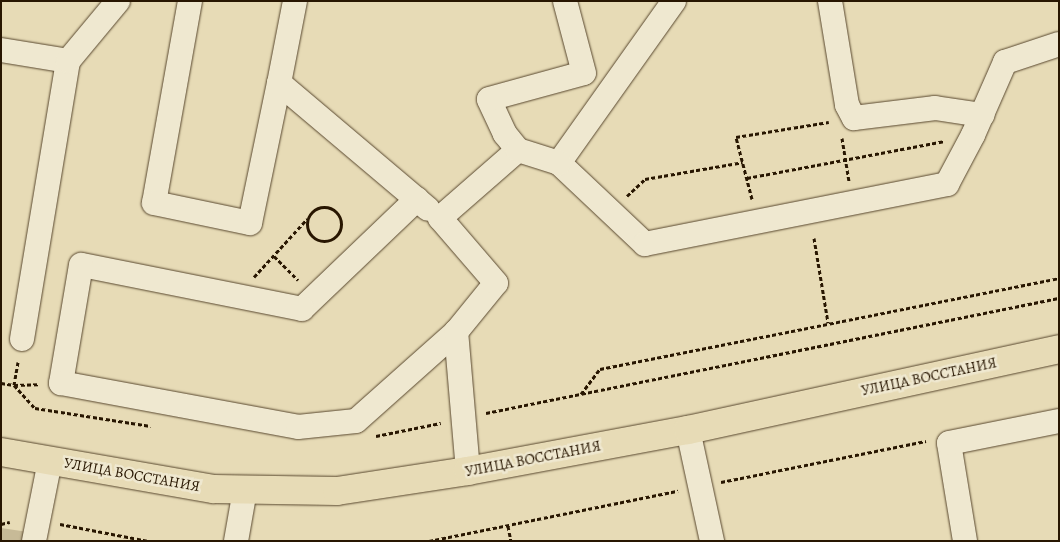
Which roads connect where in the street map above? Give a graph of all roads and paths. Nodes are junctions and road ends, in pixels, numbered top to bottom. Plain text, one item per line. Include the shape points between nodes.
1 (118, 1) edge
2 (190, 1) edge
3 (296, 1) edge
4 (565, 1) edge
5 (674, 1) edge
6 (830, 1) edge
7 (1059, 44) edge
8 (1, 50) edge
9 (68, 61) junction
10 (279, 83) junction
11 (847, 119) junction
12 (978, 125) junction
13 (518, 150) junction
14 (846, 159) junction
15 (743, 162) junction
16 (559, 163) junction
17 (747, 178) junction
18 (417, 199) junction
19 (852, 203) junction
20 (611, 212) junction
21 (440, 218) junction
22 (307, 219) junction
23 (758, 222) junction
24 (814, 238) dead end
25 (274, 256) junction
26 (1059, 278) edge
27 (237, 296) junction
28 (314, 296) junction
29 (1059, 298) edge
30 (828, 323) junction
31 (456, 332) junction
32 (22, 339) dead end
33 (1059, 349) edge
34 (18, 364) dead end
35 (1, 383) edge
36 (61, 383) junction
37 (14, 385) junction
38 (580, 395) junction
39 (462, 418) junction
40 (1059, 421) edge
41 (160, 427) dead end
42 (688, 430) junction
43 (369, 437) dead end
44 (933, 439) dead end
45 (1, 452) edge
46 (50, 460) junction
47 (468, 471) junction
48 (700, 487) junction
49 (245, 490) junction
50 (54, 523) dead end
51 (508, 526) junction
52 (34, 541) edge
53 (148, 541) edge
54 (236, 541) edge
55 (429, 541) edge
56 (511, 541) edge
57 (712, 541) edge
58 (965, 541) edge

1 - 9 lane
2 - 10 lane via 154,203 250,223
3 - 10 lane
4 - 13 lane via 584,73 489,99 505,134
5 - 16 lane
6 - 11 lane
7 - 12 lane via 1005,62
8 - 9 lane
9 - 32 lane
10 - 18 lane
11 - 12 lane via 935,108
11 - 14 path
11 - 15 path via 736,137
12 - 14 path
12 - 19 lane via 947,184
13 - 16 lane
13 - 21 lane
14 - 17 path
14 - 19 path
15 - 17 path
15 - 20 path via 645,179
16 - 20 lane
17 - 23 path
18 - 21 lane
18 - 28 lane
19 - 23 lane
20 - 23 lane via 645,244
21 - 31 lane via 496,283
22 - 22 path via 310,236 317,241 334,239 340,232 340,217 328,207 315,209
22 - 25 path
24 - 30 path
25 - 27 path
25 - 28 path
26 - 30 path
27 - 28 lane via 302,308
27 - 36 lane via 80,265
29 - 38 path
30 - 38 path via 600,369
31 - 36 lane via 356,421 298,427
31 - 39 lane
33 - 42 main road, УЛИЦА ВОССТАНИЯ
34 - 37 path
35 - 37 path
36 - 37 path
37 - 41 path via 35,408
38 - 39 path
39 - 43 path
39 - 47 lane
40 - 58 lane via 949,443
42 - 47 main road, УЛИЦА ВОССТАНИЯ
42 - 48 lane
44 - 48 path
45 - 46 main road, УЛИЦА ВОССТАНИЯ
46 - 49 main road, УЛИЦА ВОССТАНИЯ via 214,489
46 - 52 lane
47 - 49 main road, УЛИЦА ВОССТАНИЯ via 337,491
48 - 51 path
48 - 57 lane
49 - 54 lane
50 - 53 path
51 - 55 path
51 - 56 path

